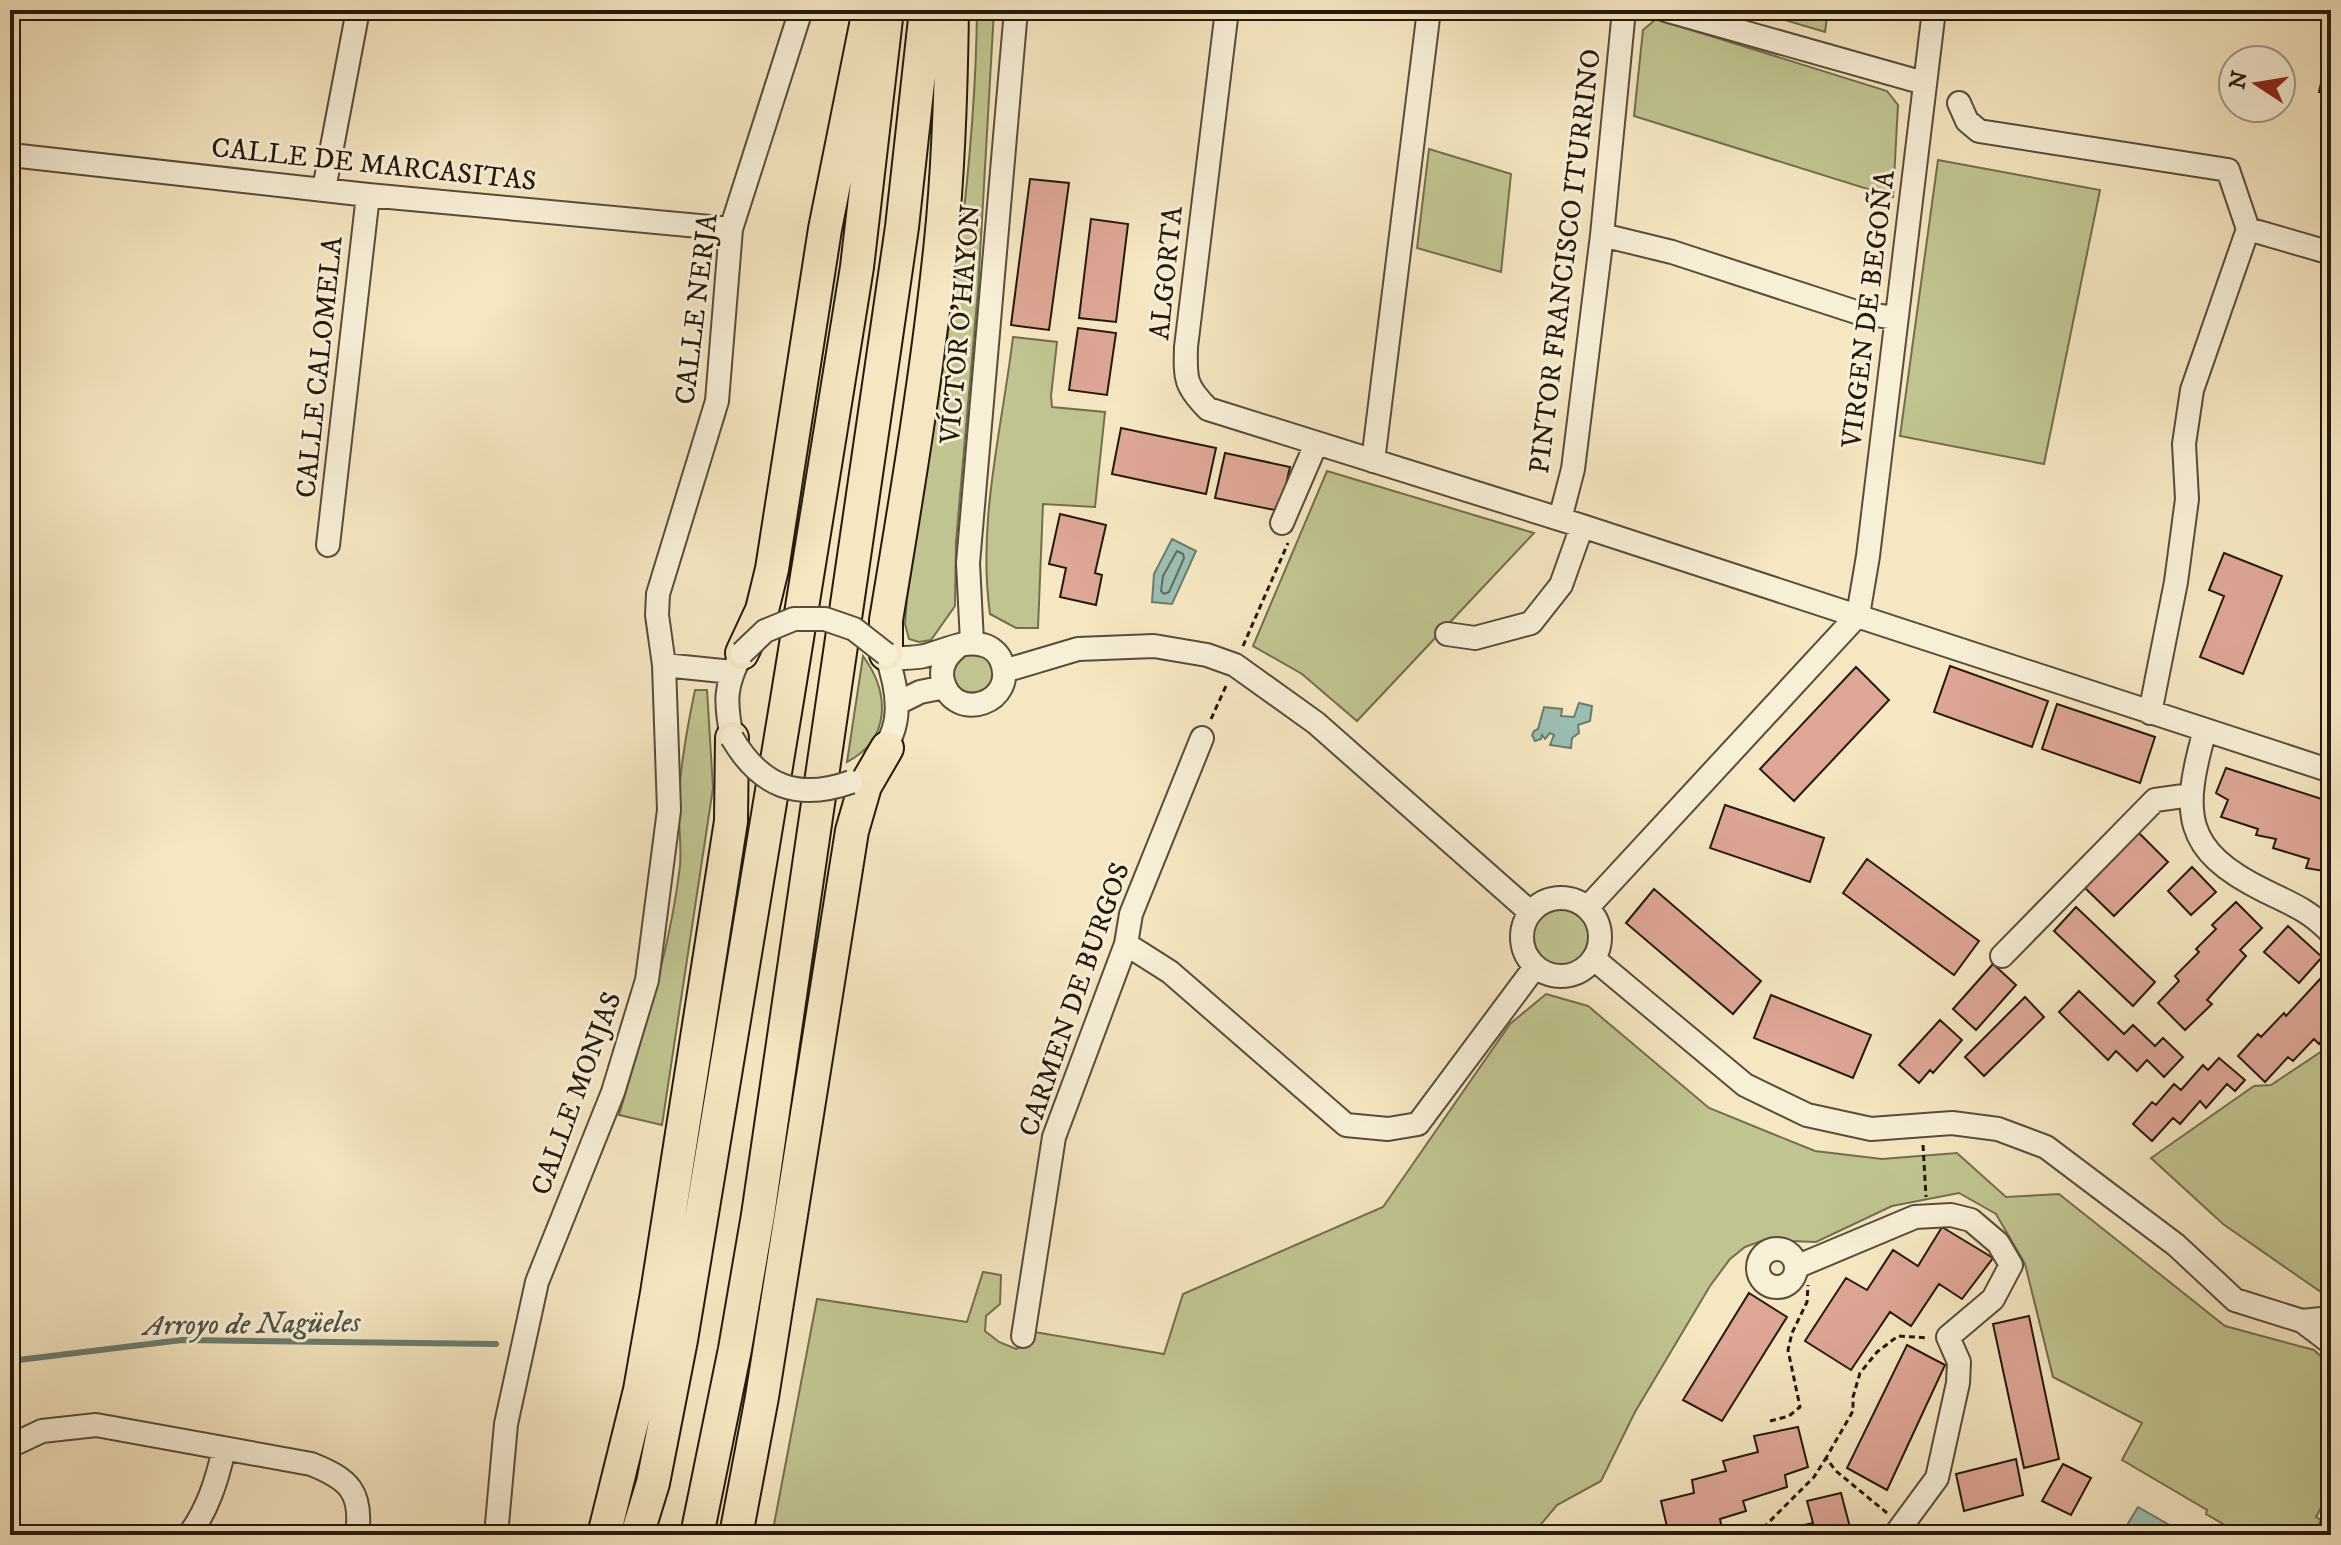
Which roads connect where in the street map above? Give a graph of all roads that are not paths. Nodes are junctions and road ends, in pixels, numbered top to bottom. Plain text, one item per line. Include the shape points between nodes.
1 (358, 10) edge
2 (801, 10) edge
3 (869, 10) edge
4 (887, 10) edge
5 (926, 10) edge
6 (952, 10) edge
7 (1016, 10) edge
8 (1227, 10) edge
9 (1429, 10) edge
10 (1624, 10) edge
11 (1665, 10) edge
12 (1934, 10) edge
13 (1924, 83) junction
14 (1959, 103) dead end
15 (11, 155) edge
16 (324, 189) junction
17 (368, 195) junction
18 (731, 229) junction
19 (2248, 229) junction
20 (1602, 235) junction
21 (2331, 253) edge
22 (1895, 318) junction
23 (1323, 446) junction
24 (1373, 461) junction
25 (1560, 519) junction
26 (1582, 526) junction
27 (1287, 529) road end
28 (328, 545) dead end
29 (1858, 615) junction
30 (1447, 634) dead end
31 (966, 644) junction
32 (886, 657) junction
33 (737, 662) junction
34 (664, 665) junction
35 (1004, 671) junction
36 (945, 687) junction
37 (898, 703) junction
38 (2150, 713) junction
39 (2205, 730) junction
40 (732, 738) junction
41 (1202, 738) road end
42 (887, 748) junction
43 (2331, 771) edge
44 (2191, 795) junction
45 (1588, 907) junction
46 (1530, 912) junction
47 (2331, 933) edge
48 (1126, 944) junction
49 (2002, 956) dead end
50 (1594, 959) junction
51 (1535, 967) junction
52 (1803, 1264) road end
53 (2331, 1318) edge
54 (2302, 1321) junction
55 (1023, 1336) dead end
56 (2331, 1343) edge
57 (10, 1446) edge
58 (224, 1449) junction
59 (1898, 1530) edge
60 (189, 1535) edge
61 (357, 1535) edge
62 (496, 1535) edge
63 (604, 1535) edge
64 (637, 1535) edge
65 (697, 1535) edge
66 (736, 1535) edge

1 - 16 street
2 - 18 street, CALLE NERJA
3 - 33 highway via 825,229 772,569 762,610
4 - 64 highway via 857,267 787,700 681,1340 653,1483
5 - 65 highway via 902,227 775,1108
6 - 32 highway via 941,237 886,620
7 - 31 street, VÍCTOR O'HAYON via 968,563
8 - 23 street, ALGORTA via 1185,379 1208,409
9 - 24 street
10 - 20 street, PINTOR FRANCISCO ITURRINO
11 - 13 street
12 - 13 street, VIRGEN DE BEGOÑA
13 - 22 street, VIRGEN DE BEGOÑA
14 - 19 street via 1979,131 2228,170
15 - 16 street, CALLE DE MARCASITAS
16 - 17 street, CALLE DE MARCASITAS
17 - 18 street, CALLE DE MARCASITAS
17 - 28 street, CALLE CALOMELA
18 - 34 street, CALLE NERJA via 717,401 658,594
19 - 21 street
19 - 38 street via 2192,390 2184,444 2185,513
20 - 22 street via 1672,252 1856,312
20 - 25 street, PINTOR FRANCISCO ITURRINO via 1573,469
22 - 29 street, VIRGEN DE BEGOÑA
23 - 24 street, ALGORTA
23 - 27 street
24 - 25 street, ALGORTA
25 - 26 street, ALGORTA
26 - 29 street, ALGORTA
26 - 30 street via 1561,585 1531,623 1475,638
29 - 38 street, ALGORTA
29 - 45 street
31 - 32 street via 921,657
31 - 35 street via 988,646
31 - 36 street via 950,652 944,663
32 - 33 street, bridge via 854,629 825,619 794,619 765,631
32 - 37 street
33 - 34 street
33 - 40 street via 725,705
34 - 62 street, CALLE MONJAS via 669,810 647,980 613,1092 537,1282 506,1424
35 - 36 street via 994,697 981,704 967,705
35 - 46 street via 1078,649 1154,646 1235,665 1316,723
36 - 37 street
37 - 42 street
38 - 39 street, ALGORTA
39 - 43 street, ALGORTA
39 - 44 street
40 - 42 street, bridge via 762,775 806,791 851,782
40 - 63 highway via 731,821 657,1293 640,1390
41 - 48 street, CARMEN DE BURGOS via 1131,914
42 - 66 highway via 865,786 852,831
44 - 47 street via 2197,835 2221,863 2240,879 2307,910
44 - 49 street via 2155,800
45 - 46 street via 1558,898 1547,899
45 - 50 street via 1599,923
46 - 51 street via 1522,930 1524,950
48 - 51 street via 1170,972 1346,1125 1388,1129 1418,1124
48 - 55 street, CARMEN DE BURGOS via 1054,1137
50 - 51 street via 1566,975
50 - 54 street via 1745,1085 1807,1115 1871,1129 1952,1123 1998,1129 2046,1147 2176,1245 2235,1300
52 - 59 street via 1915,1217 1951,1215 1971,1220 1998,1243 2011,1265 1993,1299 1948,1337 1959,1362 1937,1478
53 - 54 street
54 - 56 street
57 - 58 street via 42,1431 96,1425
58 - 60 street via 202,1518
58 - 61 street via 311,1464 339,1475 358,1506

